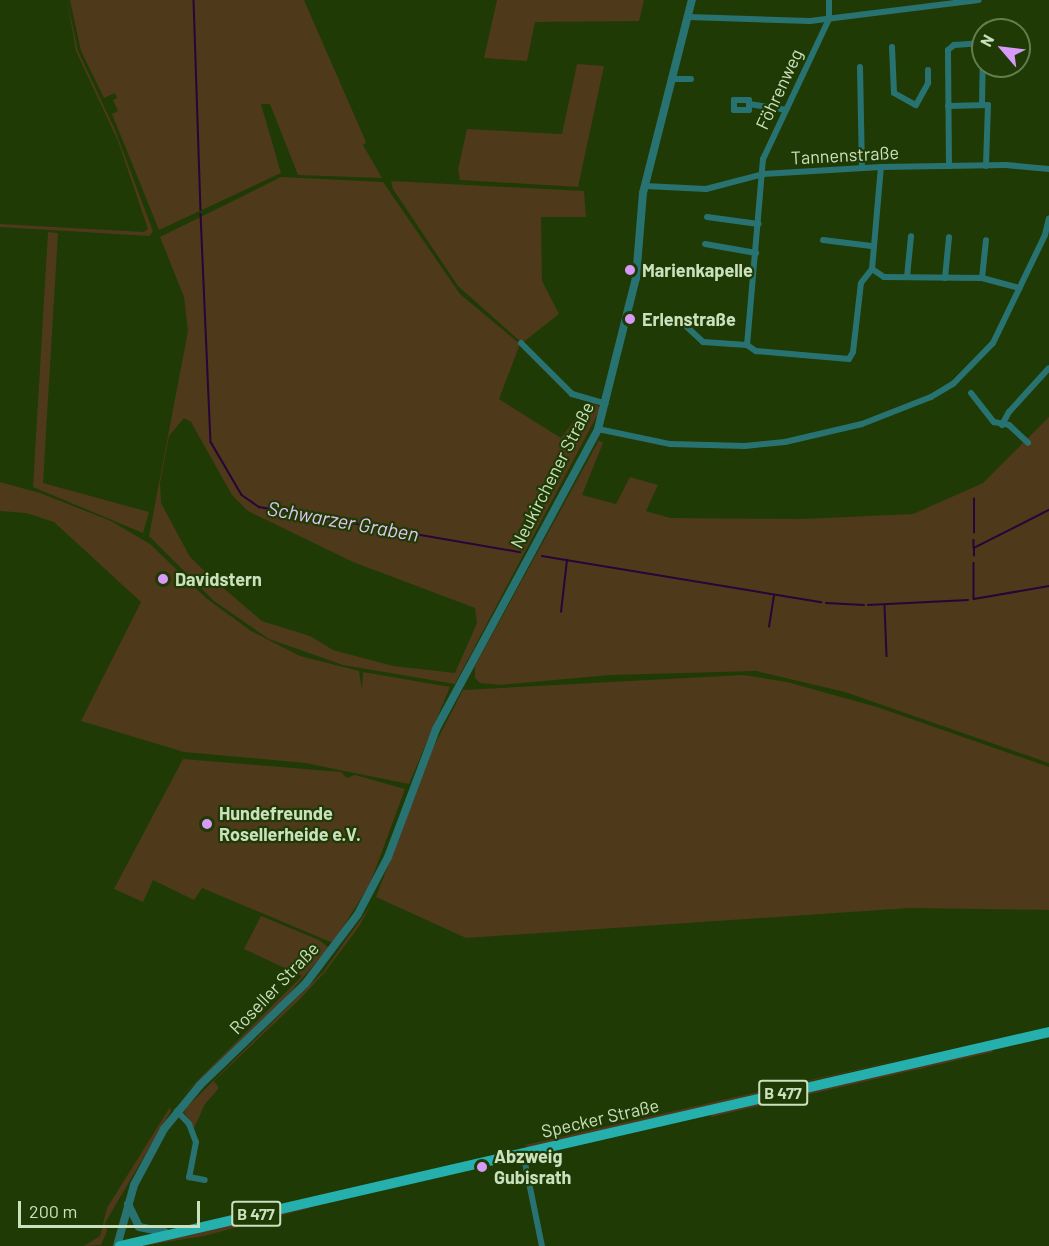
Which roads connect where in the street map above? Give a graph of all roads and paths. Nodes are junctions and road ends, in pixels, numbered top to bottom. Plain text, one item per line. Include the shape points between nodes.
1 (692, 0) edge
2 (829, 0) edge
3 (979, 0) edge
4 (689, 17) junction
5 (829, 19) junction
6 (971, 44) edge
7 (892, 47) dead end
8 (860, 67) dead end
9 (928, 70) dead end
10 (983, 78) edge
11 (671, 79) junction
12 (691, 79) dead end
13 (749, 104) dead end
14 (982, 105) junction
15 (948, 106) junction
16 (786, 110) junction
17 (949, 166) junction
18 (986, 166) junction
19 (881, 167) junction
20 (862, 168) junction
21 (1049, 169) edge
22 (763, 174) junction
23 (645, 186) junction
24 (707, 217) dead end
25 (1049, 218) edge
26 (759, 224) junction
27 (1047, 235) edge
28 (911, 236) dead end
29 (949, 237) dead end
30 (823, 240) dead end
31 (986, 240) dead end
32 (705, 244) dead end
33 (872, 246) junction
34 (756, 253) junction
35 (872, 270) junction
36 (908, 277) junction
37 (945, 278) junction
38 (982, 278) junction
39 (1020, 288) junction
40 (687, 327) dead end
41 (746, 343) junction
42 (521, 344) dead end
43 (1049, 368) edge
44 (971, 393) dead end
45 (607, 404) junction
46 (1002, 425) junction
47 (598, 429) junction
48 (1028, 443) dead end
49 (433, 736) joint
50 (1049, 1032) edge
51 (177, 1111) junction
52 (523, 1152) junction
53 (205, 1180) dead end
54 (129, 1199) junction
55 (184, 1231) junction
56 (118, 1246) edge
57 (542, 1246) edge

1 - 4 street, Neukirchener Straße
2 - 5 street
3 - 5 street
4 - 5 street
4 - 11 street, Neukirchener Straße
5 - 16 street, Föhrenweg
6 - 15 street via 950,46
7 - 9 street via 893,89 916,105 928,83
8 - 20 street
10 - 14 street
11 - 12 street
11 - 23 street, Neukirchener Straße
13 - 16 street
14 - 15 street
14 - 18 street via 988,105
15 - 17 street
16 - 22 street, Föhrenweg via 764,157
17 - 18 street, Tannenstraße
17 - 19 street, Tannenstraße
18 - 21 street, Tannenstraße
19 - 20 street, Tannenstraße
19 - 33 street
20 - 22 street, Tannenstraße
22 - 23 street, Tannenstraße via 710,189
22 - 26 street, Föhrenweg
23 - 45 street, Neukirchener Straße via 636,278
24 - 26 street
25 - 27 street
26 - 34 street, Föhrenweg
27 - 39 street
28 - 36 street
29 - 37 street
30 - 33 street
31 - 38 street
32 - 34 street
33 - 35 street
34 - 41 street, Föhrenweg
35 - 36 street via 884,277
35 - 41 street via 861,283 849,359 756,351
36 - 37 street
37 - 38 street
38 - 39 street
39 - 47 street via 993,343 966,372 942,392 876,420 785,442 725,448 670,444
40 - 41 street via 703,342
42 - 45 street via 572,394
43 - 46 street
44 - 46 street via 994,422
45 - 47 street, Neukirchener Straße
46 - 48 street via 1010,425
47 - 49 street, Neukirchener Straße
49 - 51 street, Roseller Straße via 388,856 346,932 306,982
50 - 52 main road, Specker Straße / B 477
51 - 53 street via 196,1142 189,1177
51 - 54 street, Roseller Straße via 146,1157
52 - 55 main road, Specker Straße / B 477
52 - 57 street
54 - 55 street via 131,1217 143,1229
54 - 56 street, Roseller Straße
55 - 56 main road, Specker Straße / B 477

